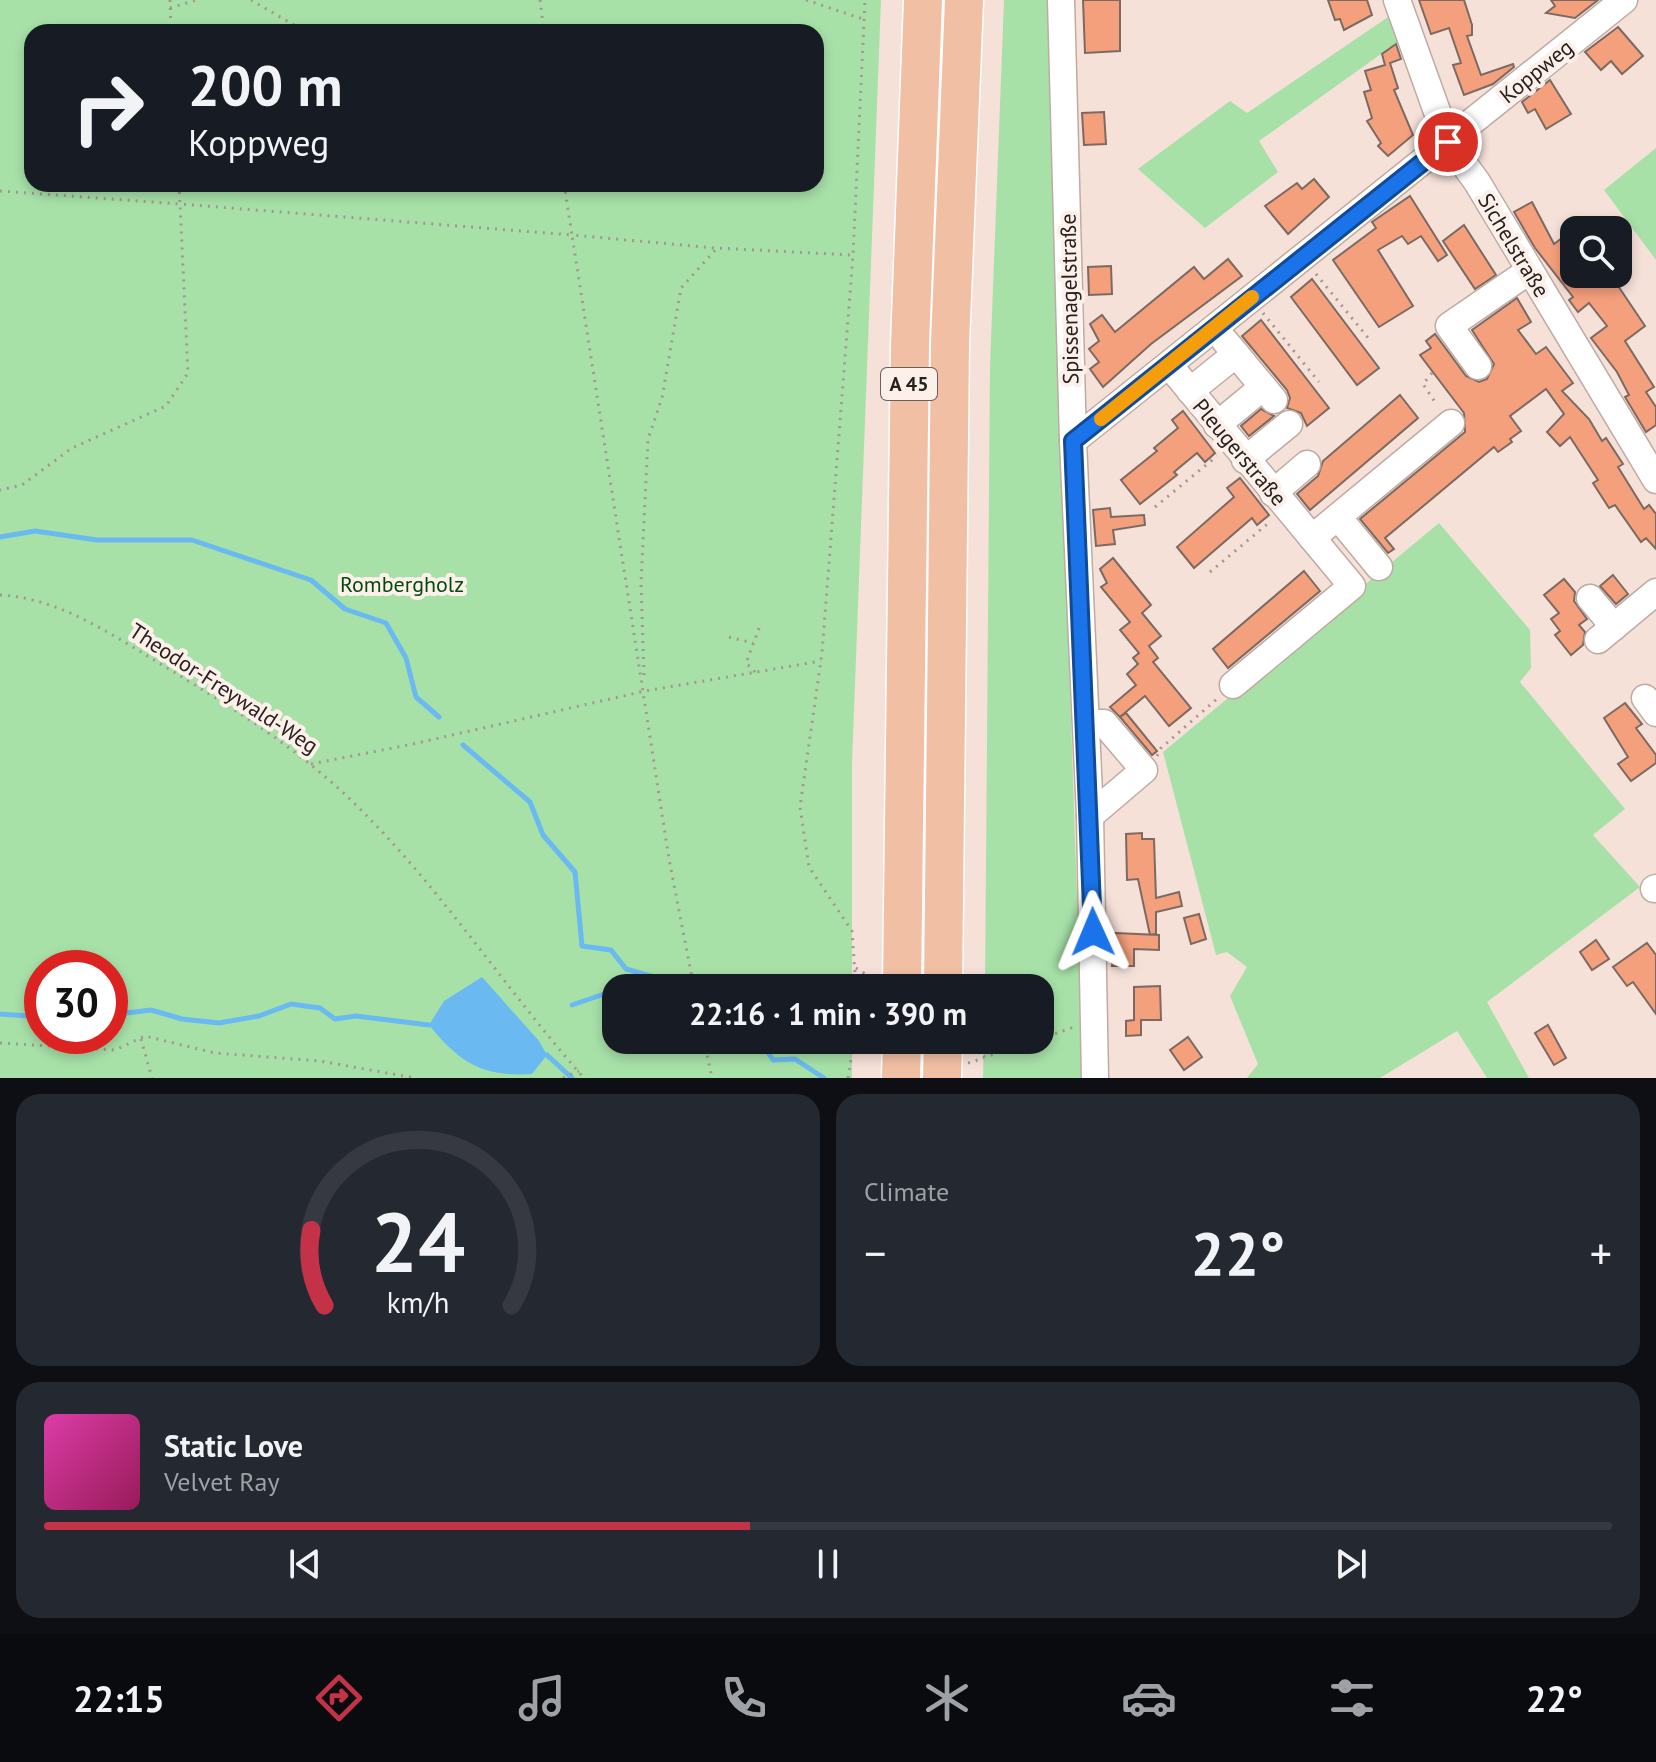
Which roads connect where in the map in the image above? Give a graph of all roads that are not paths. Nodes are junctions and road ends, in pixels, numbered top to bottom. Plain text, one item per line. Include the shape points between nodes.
1 (923, 0) edge
2 (964, 0) edge
3 (1061, 0) edge
4 (1397, 0) edge
5 (1624, 0) edge
6 (1448, 142) junction
7 (1529, 271) junction
8 (1169, 365) junction
9 (1478, 366) dead end
10 (1190, 391) junction
11 (1451, 423) road end
12 (1289, 424) dead end
13 (1073, 441) junction
14 (1231, 443) junction
15 (1307, 464) dead end
16 (1656, 480) edge
17 (1280, 501) junction
18 (1340, 515) junction
19 (1312, 538) junction
20 (1379, 567) dead end
21 (1656, 592) edge
22 (1590, 598) dead end
23 (1233, 685) road end
24 (1087, 723) junction
25 (1090, 816) junction
26 (902, 974) edge
27 (943, 974) edge
28 (902, 1054) edge
29 (943, 1054) edge
30 (901, 1078) edge
31 (942, 1078) edge
32 (1095, 1078) edge

1 - 26 highway, A 45 via 910,345
2 - 27 highway, A 45 via 951,316
3 - 13 street, Spissenagelstraße
4 - 6 street, Sichelstraße
5 - 6 street, Koppweg
6 - 7 street, Sichelstraße
6 - 8 street, Koppweg
7 - 9 street via 1449,326
7 - 16 street, Sichelstraße
8 - 10 street, Pleugerstraße
8 - 13 street, Koppweg
10 - 14 street, Pleugerstraße
10 - 14 street via 1230,347 1268,394
11 - 18 street
12 - 14 street
13 - 24 street, Spissenagelstraße
14 - 17 street, Pleugerstraße
15 - 17 street
17 - 19 street, Pleugerstraße
18 - 19 street
18 - 20 street
19 - 23 street, Pleugerstraße via 1352,586
21 - 22 street via 1606,633
24 - 25 street, Spissenagelstraße
24 - 25 street via 1104,723 1144,770
25 - 32 street, Spissenagelstraße
28 - 30 highway
29 - 31 highway, bridge

